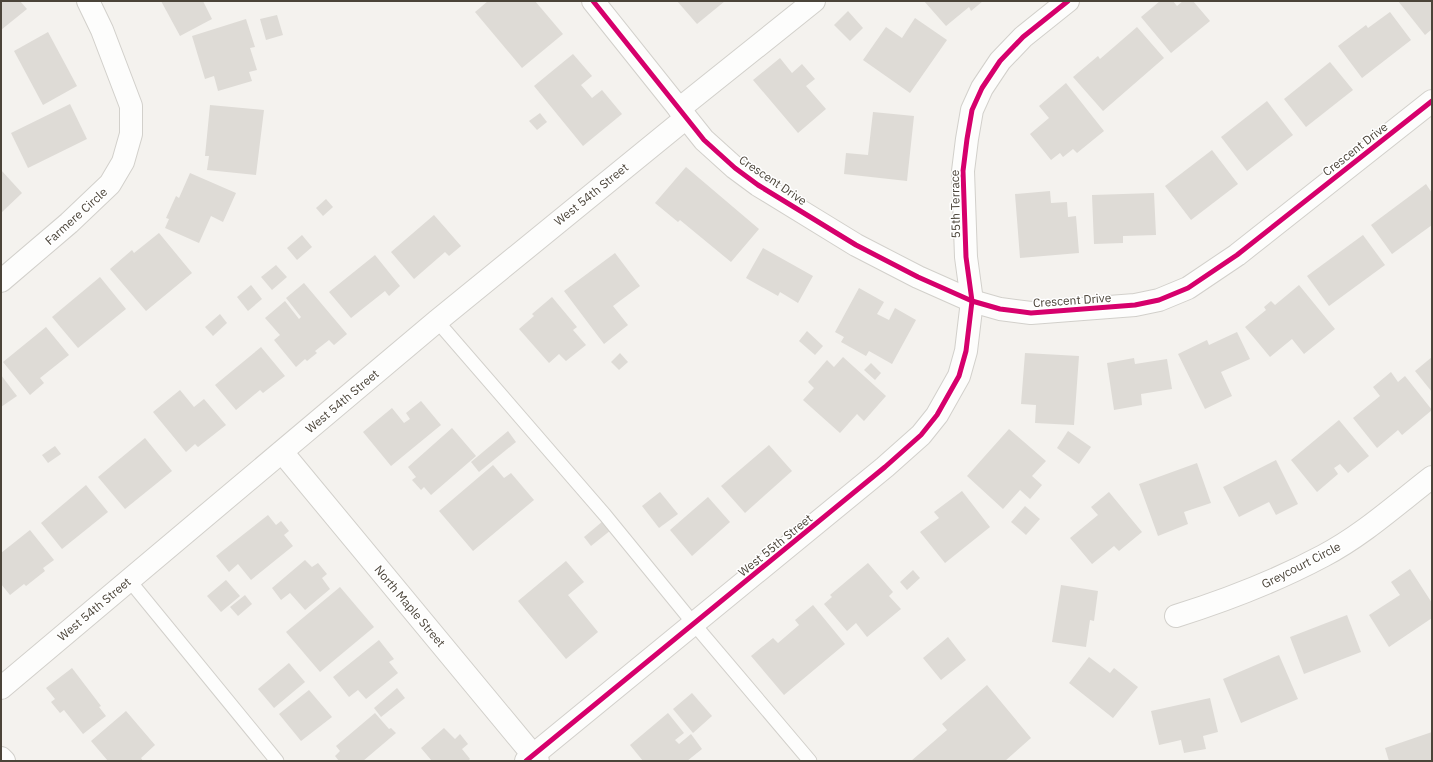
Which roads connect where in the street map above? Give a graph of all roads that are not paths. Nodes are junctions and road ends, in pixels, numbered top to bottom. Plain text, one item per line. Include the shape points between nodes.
1 (88, 1) edge
2 (593, 1) edge
3 (814, 1) edge
4 (1068, 1) edge
5 (1432, 101) edge
6 (682, 113) junction
7 (1, 281) edge
8 (972, 301) junction
9 (437, 321) junction
10 (282, 452) junction
11 (1432, 477) edge
12 (129, 580) junction
13 (1176, 616) dead end
14 (694, 624) junction
15 (1, 688) edge
16 (1, 758) edge
17 (532, 759) edge
18 (4, 761) edge
19 (277, 761) edge
20 (810, 761) edge

1 - 7 street, Farmere Circle via 131,106 131,134 123,162 110,184
2 - 6 street, Crescent Drive
3 - 6 street, West 54th Street
4 - 8 street, 55th Terrace via 1023,37 1000,61 982,88 972,110 963,171 966,257
5 - 8 street, Crescent Drive via 1237,256 1180,291 1159,300 1135,305 1031,314
6 - 8 street, Crescent Drive via 704,140 758,185 856,245
6 - 9 street, West 54th Street
8 - 14 street, West 55th Street via 966,351 959,376 937,415 921,434 885,467
9 - 10 street, West 54th Street
9 - 14 lane via 605,514
10 - 12 street, West 54th Street
10 - 17 street, North Maple Street
11 - 13 street, Greycourt Circle via 1363,530 1324,555 1267,583
12 - 15 street, West 54th Street
12 - 19 lane
14 - 17 street, West 55th Street
14 - 20 lane
16 - 18 street

